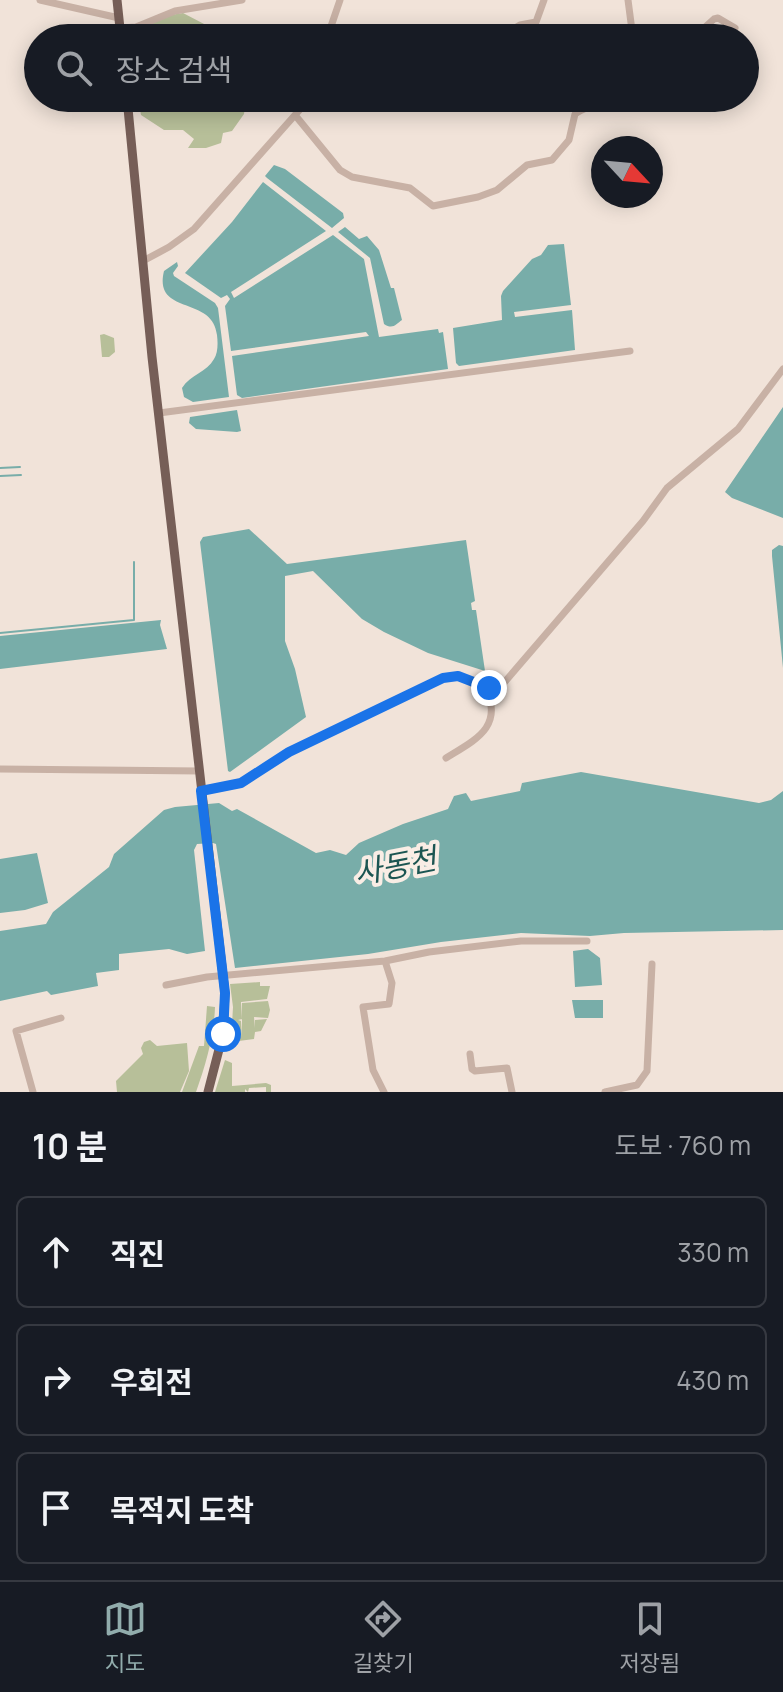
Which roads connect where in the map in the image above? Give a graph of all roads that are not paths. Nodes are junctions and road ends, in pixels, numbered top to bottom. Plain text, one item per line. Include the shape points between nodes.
1 (40, 0) edge
2 (117, 0) edge
3 (242, 0) edge
4 (340, 0) edge
5 (544, 0) edge
6 (628, 0) edge
7 (109, 24) edge
8 (120, 24) edge
9 (143, 24) edge
10 (332, 24) edge
11 (525, 24) edge
12 (631, 24) edge
13 (708, 24) edge
14 (728, 24) edge
15 (128, 112) edge
16 (297, 112) edge
17 (578, 112) edge
18 (295, 115) junction
19 (143, 261) junction
20 (630, 351) dead end
21 (783, 369) edge
22 (159, 413) junction
23 (485, 687) junction
24 (446, 758) dead end
25 (0, 769) edge
26 (200, 771) junction
27 (201, 791) junction
28 (587, 941) dead end
29 (385, 961) junction
30 (652, 964) dead end
31 (222, 976) junction
32 (166, 985) dead end
33 (61, 1018) dead end
34 (470, 1054) dead end
35 (33, 1092) edge
36 (208, 1092) edge
37 (384, 1092) edge
38 (512, 1092) edge
39 (605, 1092) edge

1 - 7 street
2 - 8 main road
3 - 9 street via 175,11
4 - 10 street
5 - 11 street via 536,22
6 - 12 street
13 - 14 street via 718,18
15 - 19 main road
16 - 18 street
17 - 18 street via 569,140 552,160 527,165 497,190 433,206 410,188 340,170
18 - 19 street via 194,229
19 - 22 main road
20 - 22 street
21 - 23 street via 738,429 667,488 503,684
22 - 26 main road
23 - 24 street via 492,709 486,729
23 - 27 street via 458,676 443,678 289,752 241,783
25 - 26 street
26 - 27 main road
27 - 31 main road
28 - 29 street via 521,941
29 - 31 street
29 - 37 street via 392,983 389,1004 363,1007 373,1070
30 - 39 street via 647,1071 637,1085
31 - 32 street
31 - 36 main road via 223,1034
33 - 35 street via 16,1031
34 - 38 street via 475,1071 507,1068

